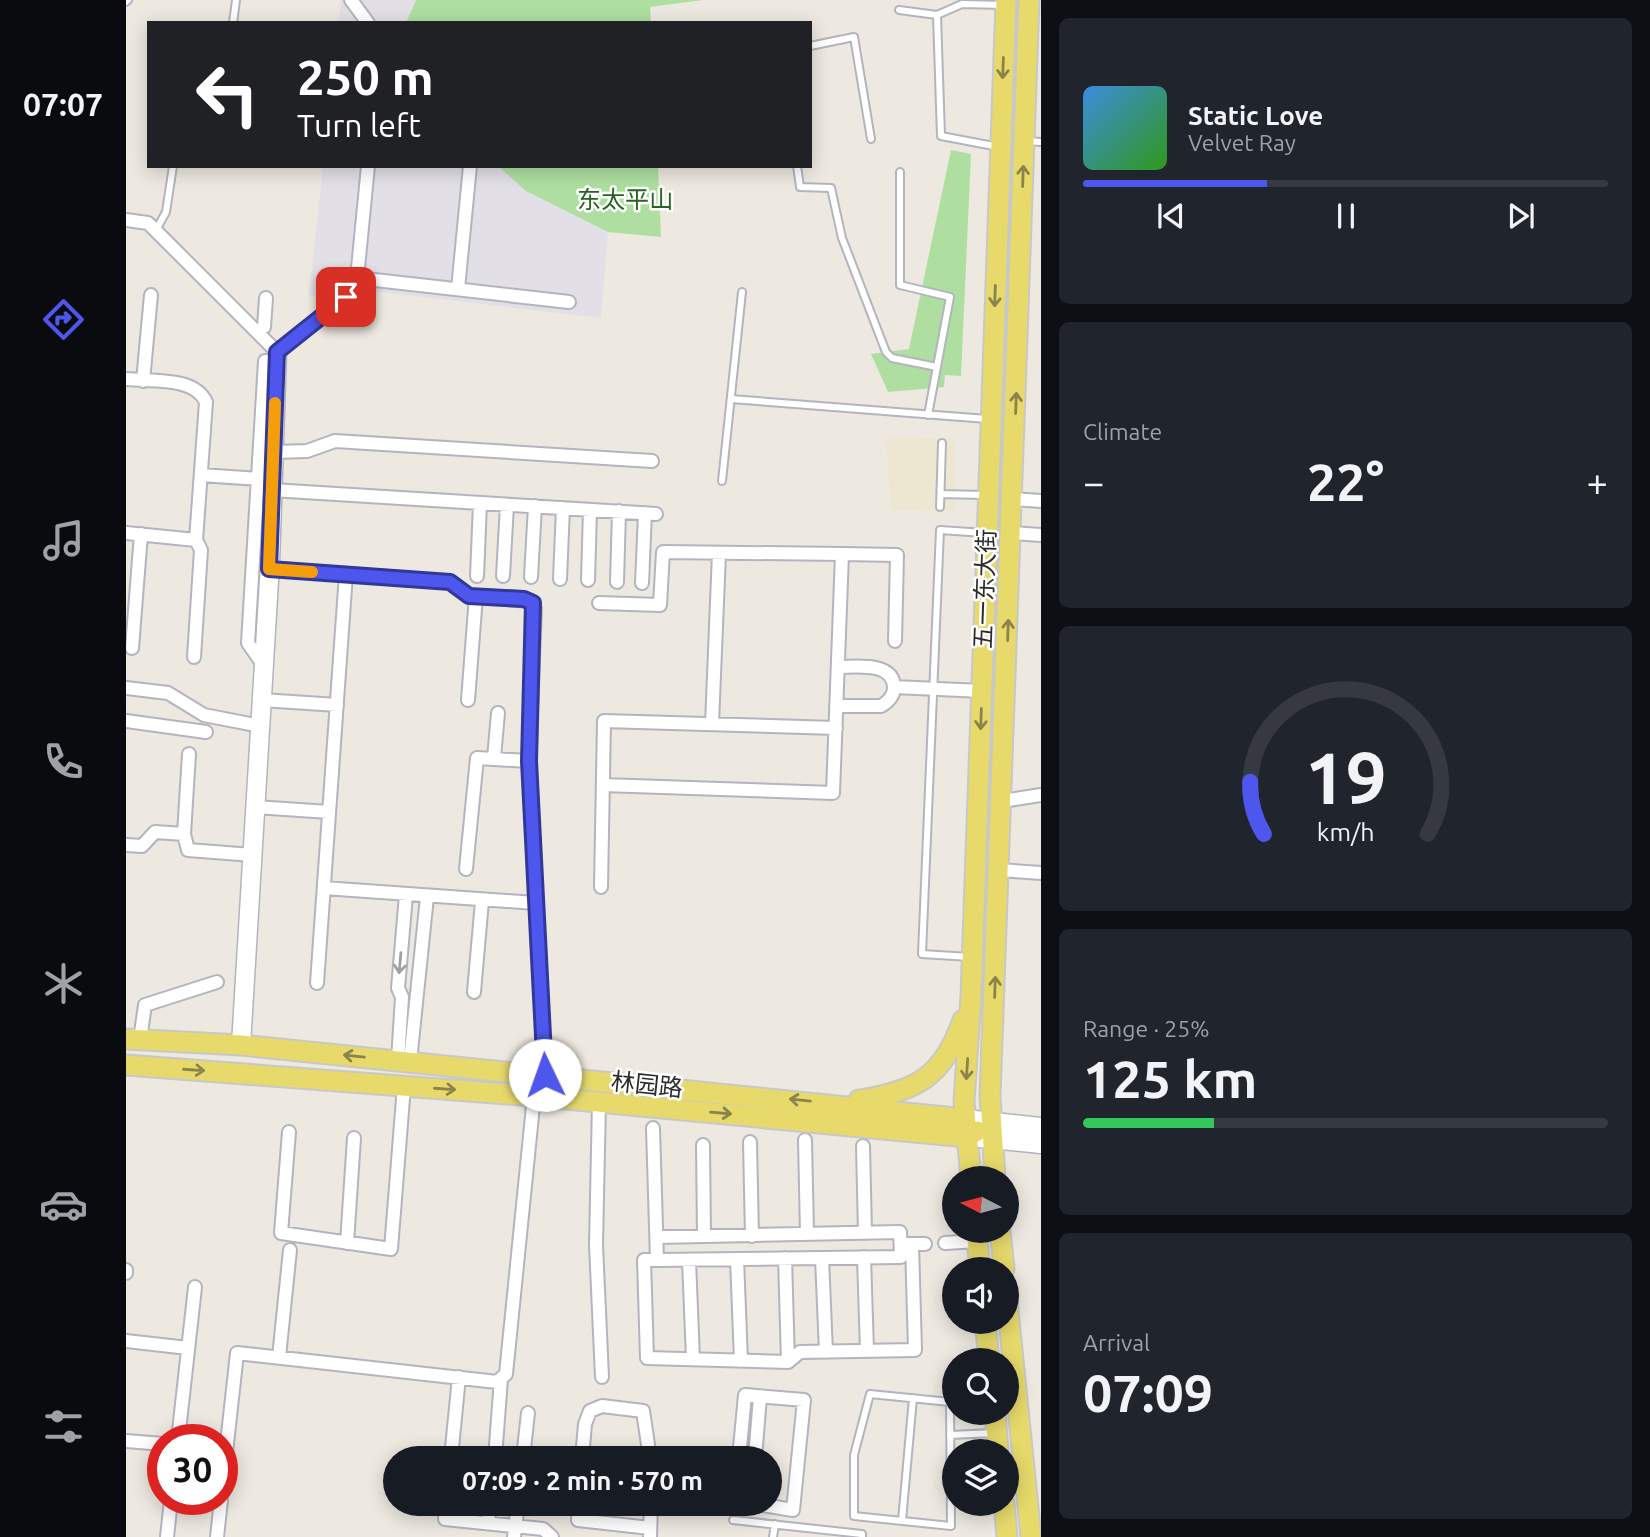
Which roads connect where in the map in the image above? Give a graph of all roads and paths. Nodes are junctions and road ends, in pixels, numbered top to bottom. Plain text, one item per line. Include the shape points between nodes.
1 (236, 0) edge
2 (351, 0) edge
3 (1029, 0) edge
4 (1006, 3) edge
5 (899, 9) dead end
6 (937, 15) junction
7 (233, 21) edge
8 (367, 21) edge
9 (812, 46) edge
10 (871, 139) dead end
11 (1033, 141) edge
12 (1000, 148) junction
13 (173, 168) edge
14 (368, 168) edge
15 (470, 168) edge
16 (797, 168) edge
17 (900, 172) dead end
18 (126, 220) edge
19 (156, 230) junction
20 (357, 278) junction
21 (458, 289) junction
22 (742, 292) dead end
23 (151, 295) dead end
24 (569, 302) dead end
25 (245, 319) junction
26 (264, 327) dead end
27 (271, 357) junction
28 (937, 367) junction
29 (126, 379) edge
30 (143, 381) junction
31 (731, 399) junction
32 (928, 415) junction
33 (991, 420) junction
34 (942, 443) dead end
35 (274, 452) junction
36 (652, 461) dead end
37 (201, 475) junction
38 (722, 481) dead end
39 (265, 485) junction
40 (941, 494) junction
41 (988, 495) junction
42 (1012, 499) junction
43 (1041, 501) edge
44 (480, 503) junction
45 (507, 505) junction
46 (535, 506) junction
47 (940, 507) dead end
48 (563, 508) junction
49 (590, 510) junction
50 (619, 512) junction
51 (126, 533) edge
52 (987, 533) junction
53 (1011, 533) junction
54 (141, 534) junction
55 (1041, 535) edge
56 (196, 540) junction
57 (719, 553) junction
58 (842, 554) junction
59 (269, 569) junction
60 (346, 574) junction
61 (477, 576) dead end
62 (503, 576) dead end
63 (531, 577) dead end
64 (560, 579) dead end
65 (588, 580) dead end
66 (617, 582) dead end
67 (642, 583) dead end
68 (476, 596) junction
69 (599, 603) dead end
70 (895, 641) dead end
71 (132, 648) dead end
72 (194, 657) dead end
73 (264, 666) junction
74 (838, 667) junction
75 (894, 687) junction
76 (126, 688) edge
77 (934, 689) junction
78 (982, 691) junction
79 (262, 700) junction
80 (468, 700) dead end
81 (337, 705) junction
82 (836, 706) junction
83 (498, 713) dead end
84 (126, 722) edge
85 (712, 724) junction
86 (260, 726) junction
87 (836, 728) junction
88 (206, 732) dead end
89 (189, 754) dead end
90 (494, 758) junction
91 (529, 761) junction
92 (603, 785) junction
93 (1041, 795) edge
94 (1002, 801) junction
95 (255, 807) junction
96 (329, 813) junction
97 (184, 834) junction
98 (126, 845) edge
99 (252, 855) junction
100 (466, 869) dead end
101 (999, 870) junction
102 (1041, 873) edge
103 (601, 887) dead end
104 (324, 888) junction
105 (406, 895) junction
106 (427, 897) junction
107 (482, 901) junction
108 (535, 904) junction
109 (972, 957) junction
110 (217, 982) dead end
111 (317, 983) dead end
112 (474, 992) dead end
113 (971, 996) junction
114 (133, 1039) edge
115 (241, 1045) junction
116 (404, 1061) junction
117 (126, 1065) edge
118 (545, 1075) junction
119 (404, 1086) junction
120 (534, 1096) junction
121 (599, 1102) junction
122 (833, 1104) junction
123 (989, 1127) junction
124 (1041, 1127) edge
125 (653, 1128) dead end
126 (966, 1128) junction
127 (289, 1132) dead end
128 (354, 1138) dead end
129 (805, 1140) dead end
130 (750, 1142) dead end
131 (1041, 1144) edge
132 (703, 1146) dead end
133 (863, 1146) dead end
134 (970, 1166) edge
135 (994, 1166) edge
136 (865, 1233) junction
137 (807, 1234) junction
138 (704, 1236) junction
139 (752, 1236) junction
140 (657, 1237) junction
141 (347, 1243) junction
142 (913, 1244) junction
143 (290, 1250) dead end
144 (864, 1257) junction
145 (785, 1258) junction
146 (822, 1258) junction
147 (737, 1259) junction
148 (657, 1260) junction
149 (689, 1260) junction
150 (195, 1287) dead end
151 (1011, 1334) edge
152 (126, 1341) edge
153 (188, 1348) junction
154 (867, 1351) junction
155 (826, 1352) junction
156 (279, 1357) junction
157 (693, 1359) junction
158 (741, 1361) junction
159 (788, 1362) junction
160 (459, 1377) junction
161 (602, 1377) dead end
162 (501, 1379) junction
163 (760, 1397) junction
164 (914, 1398) junction
165 (528, 1413) dead end
166 (180, 1424) edge
167 (229, 1424) edge
168 (950, 1435) junction
169 (977, 1439) edge
170 (126, 1441) edge
171 (147, 1442) edge
172 (452, 1446) edge
173 (496, 1446) edge
174 (524, 1446) edge
175 (583, 1446) edge
176 (648, 1446) edge
177 (740, 1446) edge
178 (756, 1446) edge
179 (782, 1508) edge
180 (170, 1515) edge
181 (219, 1515) edge
182 (445, 1516) edge
183 (489, 1516) edge
184 (578, 1516) edge
185 (1005, 1516) edge
186 (733, 1520) dead end
187 (902, 1521) junction
188 (488, 1523) junction
189 (775, 1524) junction
190 (515, 1532) edge
191 (650, 1532) edge
192 (824, 1533) edge
193 (167, 1537) edge
194 (217, 1537) edge
195 (552, 1537) edge
196 (773, 1537) edge
197 (862, 1537) edge
198 (1007, 1537) edge
199 (1031, 1537) edge

1 - 7 lane
2 - 8 street
3 - 11 main road, 五一东大街
4 - 6 lane via 962,4
4 -> 12 main road, 五一东大街
5 - 6 lane
6 - 12 lane via 941,136
9 - 10 lane via 854,37
42 -> 11 main road, 五一东大街
12 -> 33 main road, 五一东大街
13 - 19 lane via 166,212
14 - 20 street
15 - 21 street
16 - 28 lane via 800,187 831,188 842,238 886,352 892,358
17 - 28 lane via 900,285 950,297
18 - 19 street via 148,222
19 - 25 street
20 - 21 street
20 - 27 street via 346,297
21 - 24 street
22 - 31 lane
23 - 30 street
25 - 26 street via 266,304
25 - 27 street
27 - 35 street
27 - 39 street
28 - 32 lane
29 - 30 street
30 - 37 street via 191,386 202,394 206,402
31 - 32 lane
31 - 38 lane
32 - 33 lane
33 - 41 main road, 五一东大街
34 - 40 lane
35 - 36 street via 307,452 335,441
35 - 39 street
37 - 39 street
37 - 56 street
39 - 44 street
39 - 59 street
39 - 73 street via 248,643
40 - 41 lane
40 - 47 lane
41 - 52 main road, 五一东大街
42 - 43 street
42 - 53 main road, 五一东大街
44 - 45 street
44 - 61 street
45 - 46 street
45 - 62 street
46 - 48 street
46 - 63 street
48 - 49 street
48 - 64 street
49 - 50 street
49 - 65 street
50 - 66 street
50 - 67 street via 650,513
51 - 54 street
52 - 77 lane via 940,530
52 - 78 main road, 五一东大街
53 - 55 street
94 -> 53 main road, 五一东大街
54 - 56 street
54 - 71 street
56 - 72 street via 201,550
57 - 58 street
57 - 69 street via 663,552 660,605
57 - 85 street
58 - 70 street via 898,555
58 - 74 street
59 - 60 street
59 - 73 street
60 - 68 street via 450,582
60 - 81 street
68 - 80 street
68 - 91 street via 524,599 535,608
73 - 79 street
74 - 75 street via 878,668 889,675
74 - 82 street
75 - 77 street
75 - 82 street via 891,698 881,706
76 - 86 street via 168,693 204,715
77 - 78 street
77 - 109 lane via 922,954
78 -> 109 main road, 五一东大街
79 - 81 street
79 - 86 street
81 - 96 street
82 - 87 street
83 - 90 street
84 - 88 street
85 - 87 street
85 - 92 street via 604,720
86 - 95 street
87 - 92 street via 833,793
89 - 97 street
90 - 91 street
90 - 100 street via 477,758
91 - 108 street
92 - 103 street
93 - 94 street
94 - 101 main road, 五一东大街
95 - 96 street
95 - 99 street
96 - 104 street
97 - 98 street via 155,832 142,846
97 - 99 street via 188,850
99 - 115 street
101 - 102 street
123 -> 101 main road, 五一东大街
104 - 105 street
104 - 111 street
105 - 106 street
105 -> 116 street via 398,988
106 - 107 street
106 - 116 street
107 - 108 street
107 - 112 street
108 - 118 street
109 - 113 main road, 五一东大街
110 - 114 street via 145,1004
113 - 122 main road via 954,1044 938,1069 919,1085 888,1096
113 -> 126 main road, 五一东大街
114 - 115 main road, 林园路
116 -> 115 main road, 林园路
116 - 118 main road, 林园路
117 -> 119 main road, 林园路
122 -> 118 main road, 林园路
119 -> 120 main road, 林园路
119 - 141 street via 391,1249
120 - 121 main road, 林园路
120 - 162 street via 506,1374
121 -> 126 main road, 林园路
121 - 161 street via 596,1245
122 - 126 main road, 林园路
123 - 124 street
123 - 126 main road
123 - 131 street
123 - 135 main road, 五一东大街
125 - 140 street
126 - 134 main road, 五一东大街
127 - 141 street via 281,1233
128 - 141 street
129 - 137 street
130 - 139 street
132 - 138 street
133 - 136 street
136 - 137 street
136 - 142 street via 900,1232
137 - 139 street
138 - 139 street
138 - 140 street
140 - 148 street
142 - 144 street via 901,1257
142 - 154 street via 915,1350
143 - 156 street
144 - 146 street
144 - 154 street
145 - 146 street
145 - 147 street
145 - 159 street
146 - 155 street
147 - 149 street
147 - 158 street
148 - 149 street
148 - 157 street via 644,1260 647,1358
149 - 157 street
150 - 153 street
151 - 199 main road via 1029,1473
152 - 153 street
153 - 166 street
154 - 155 street
155 - 159 street via 800,1352
156 - 160 street
156 - 167 street via 237,1353
157 - 158 street
158 - 159 street
160 - 162 street
160 - 172 street
162 - 173 street
163 - 177 street via 745,1395
163 - 178 street
163 - 179 street via 804,1400 793,1510
164 - 168 lane via 950,1402
164 - 187 lane
164 - 187 lane via 870,1394 853,1455 854,1516
165 - 174 street
168 - 169 lane
168 - 187 lane via 951,1526
170 - 171 street
175 - 176 street via 590,1411 601,1406 643,1411
180 - 193 street
181 - 194 street
182 - 188 street
183 - 188 street
184 - 191 street via 578,1520
185 - 198 main road
186 - 189 lane
188 - 190 street
189 - 192 lane
189 - 196 lane
190 - 195 street via 543,1529
192 - 197 lane

